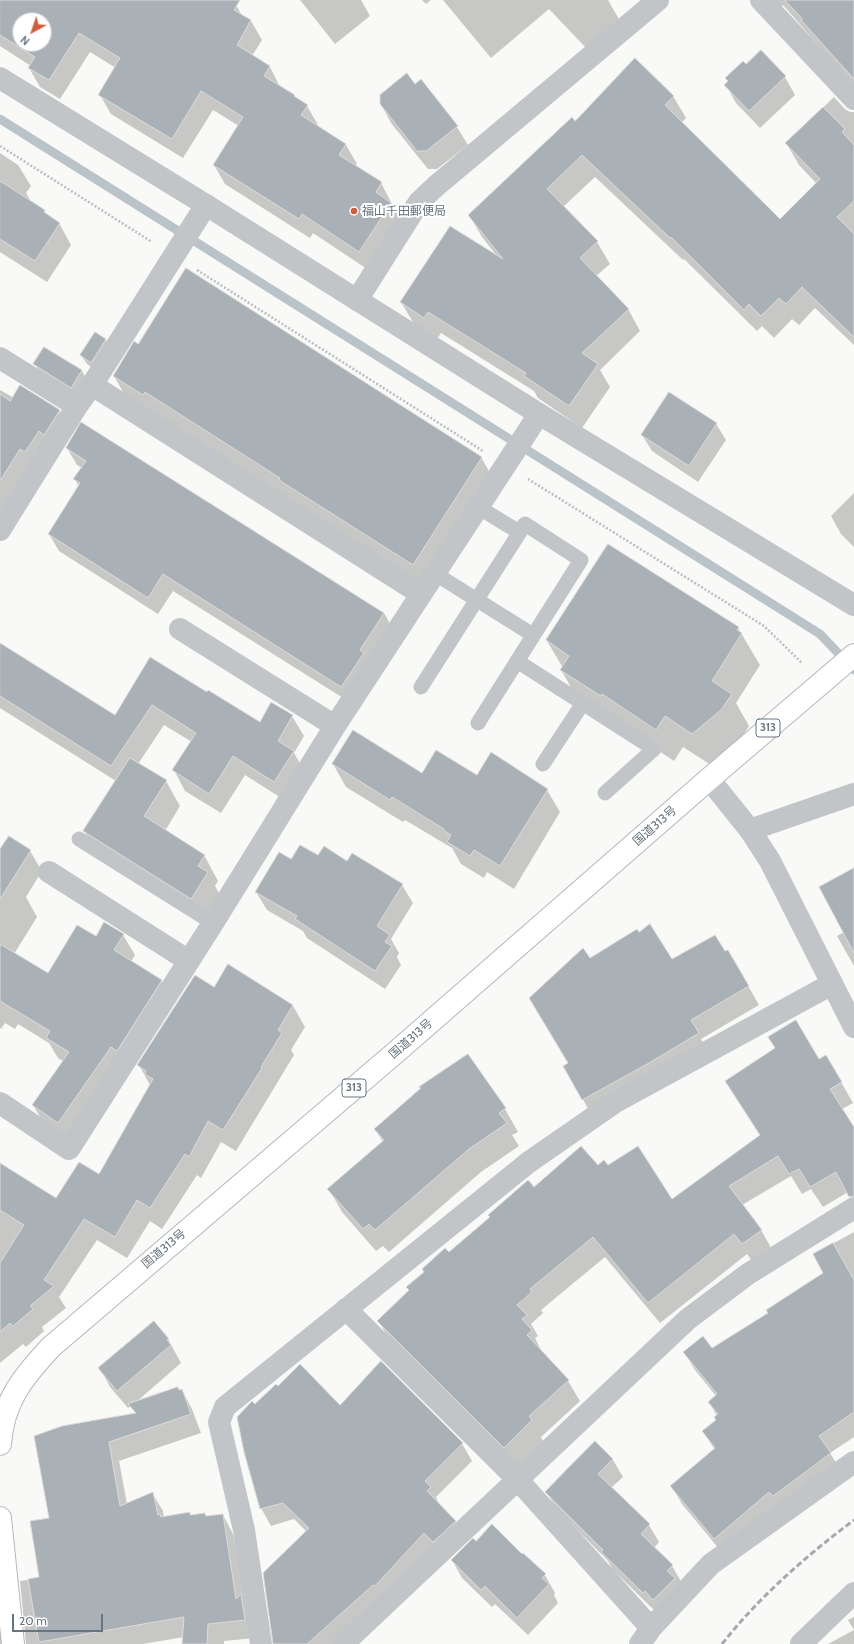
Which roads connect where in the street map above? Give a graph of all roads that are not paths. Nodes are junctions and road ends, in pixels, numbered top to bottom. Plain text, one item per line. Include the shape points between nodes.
1 (658, 0) edge
2 (761, 0) edge
3 (0, 78) edge
4 (854, 99) edge
5 (206, 205) junction
6 (356, 300) junction
7 (0, 358) edge
8 (92, 385) junction
9 (76, 406) junction
10 (534, 423) junction
11 (478, 507) junction
12 (0, 530) edge
13 (519, 532) junction
14 (434, 573) junction
15 (421, 594) junction
16 (476, 599) junction
17 (854, 605) edge
18 (180, 630) dead end
19 (533, 635) junction
20 (854, 655) edge
21 (517, 661) junction
22 (421, 687) dead end
23 (583, 704) junction
24 (478, 723) dead end
25 (335, 726) junction
26 (543, 764) dead end
27 (709, 779) junction
28 (605, 793) dead end
29 (854, 794) edge
30 (750, 830) junction
31 (79, 839) dead end
32 (49, 872) dead end
33 (213, 923) junction
34 (189, 961) junction
35 (832, 984) junction
36 (854, 1027) edge
37 (0, 1103) edge
38 (854, 1208) edge
39 (346, 1309) junction
40 (4, 1401) edge
41 (0, 1444) edge
42 (854, 1462) edge
43 (517, 1479) junction
44 (0, 1518) edge
45 (854, 1593) edge
46 (645, 1636) edge
47 (13, 1644) edge
48 (261, 1644) edge
49 (343, 1644) edge
50 (801, 1644) edge

1 - 6 street via 419,202
2 - 4 street
3 - 5 street
5 - 6 street
5 - 8 street
6 - 10 street
7 - 9 street
8 - 9 street
8 - 15 street
9 - 12 street
10 - 11 street
10 - 17 street
11 - 13 lane
11 - 14 street
13 - 16 lane
13 - 19 lane via 525,524 581,560
14 - 15 street
14 - 16 lane
15 - 25 street
16 - 19 lane
16 - 22 lane
18 - 25 street
19 - 21 lane
20 - 27 highway, 国道313号 / 313
21 - 23 lane
21 - 24 lane
23 - 26 lane
23 - 28 lane via 654,749
25 - 33 street
27 - 30 street
27 - 40 highway, 国道313号 / 313 via 395,1053 51,1347
29 - 30 street
30 - 35 street via 770,861
31 - 33 lane
32 - 34 street
33 - 34 street
34 - 37 street via 69,1149
35 - 36 street
35 - 39 street via 618,1101 529,1162
38 - 43 street via 748,1274 688,1319
39 - 43 street
39 - 48 street via 225,1407 219,1422 244,1530
40 - 41 highway, 国道313号 / 313
42 - 46 street via 711,1564
43 - 46 street
43 - 49 street
44 - 47 highway
45 - 50 street

